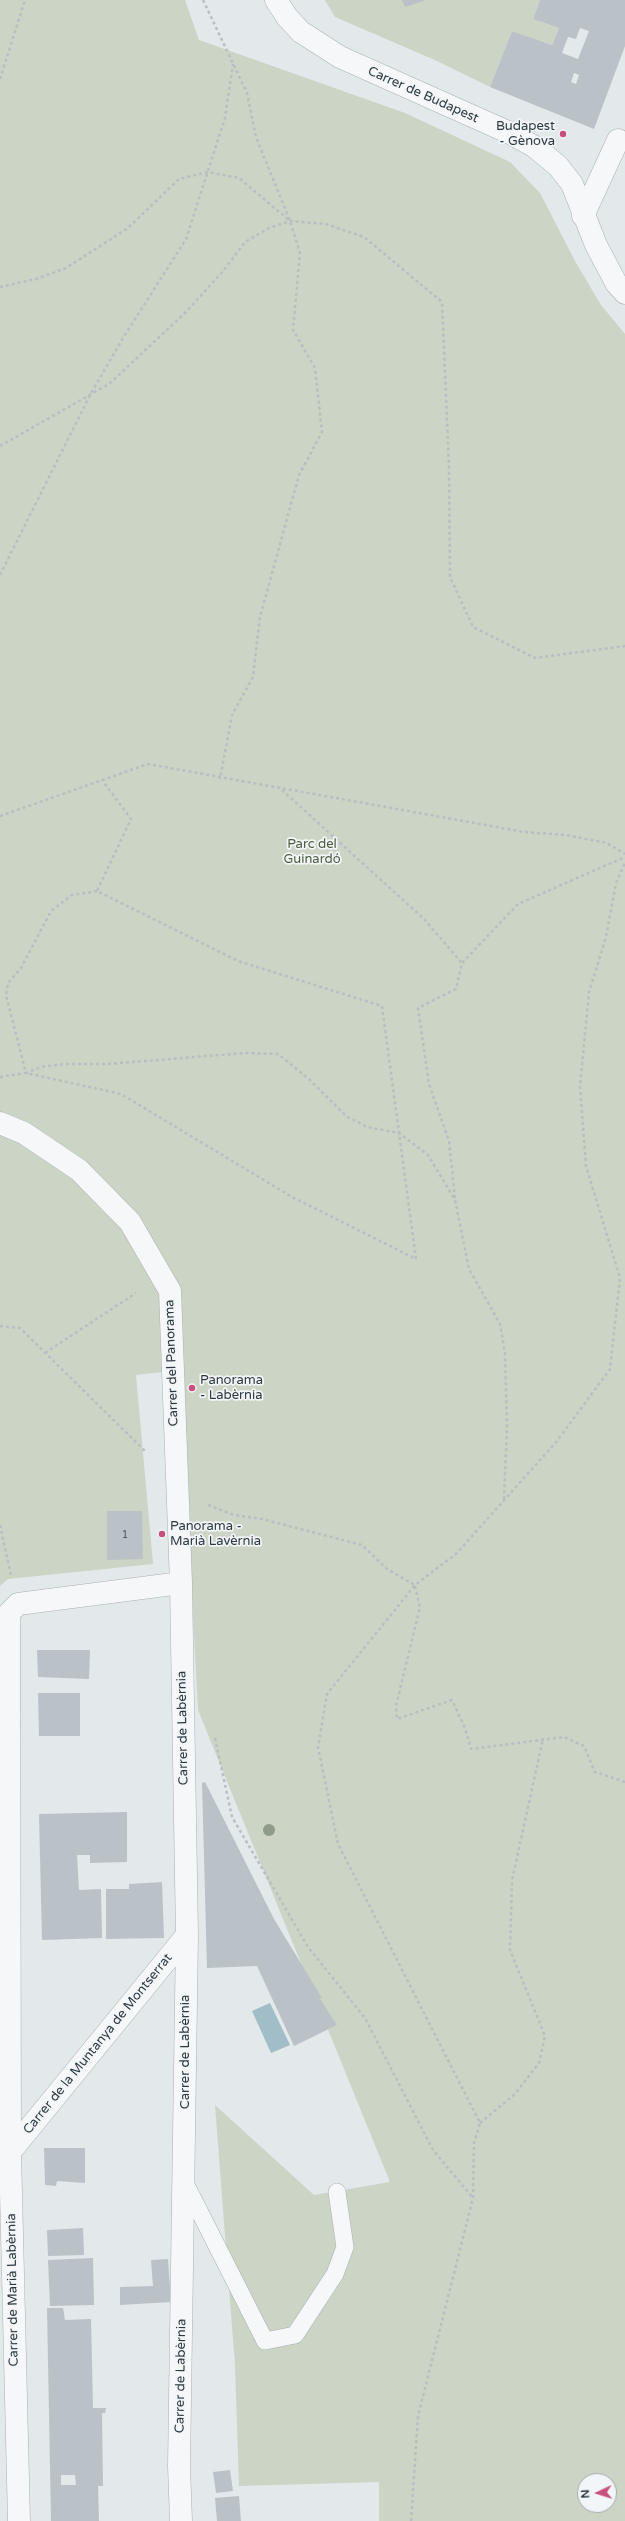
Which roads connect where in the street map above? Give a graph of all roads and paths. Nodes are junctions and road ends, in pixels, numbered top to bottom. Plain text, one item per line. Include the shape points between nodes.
1 (25, 0) edge
2 (203, 0) edge
3 (276, 0) edge
4 (233, 64) junction
5 (0, 79) edge
6 (618, 140) dead end
7 (208, 172) junction
8 (583, 216) junction
9 (290, 221) junction
10 (0, 287) edge
11 (625, 293) edge
12 (90, 395) junction
13 (0, 446) edge
14 (0, 575) edge
15 (625, 646) edge
16 (220, 779) junction
17 (102, 780) junction
18 (282, 790) junction
19 (0, 816) edge
20 (625, 854) edge
21 (625, 857) edge
22 (625, 863) edge
23 (97, 891) junction
24 (462, 963) junction
25 (26, 1073) junction
26 (0, 1077) edge
27 (0, 1123) edge
28 (400, 1133) junction
29 (455, 1200) junction
30 (161, 1276) junction
31 (0, 1326) edge
32 (45, 1353) junction
33 (177, 1483) junction
34 (504, 1500) junction
35 (208, 1505) dead end
36 (0, 1524) edge
37 (181, 1583) junction
38 (415, 1585) junction
39 (18, 1604) junction
40 (214, 1732) dead end
41 (543, 1739) junction
42 (625, 1782) edge
43 (187, 1935) junction
44 (480, 2123) junction
45 (10, 2152) junction
46 (185, 2183) junction
47 (337, 2192) dead end
48 (473, 2198) junction
49 (19, 2521) edge
50 (181, 2521) edge
51 (411, 2521) edge

1 - 5 path
2 - 4 path
3 - 8 street, Carrer de Budapest via 301,32 340,58 510,133 535,147 558,166 572,184
4 - 7 path via 225,118
4 - 9 path via 247,93 256,137
6 - 8 street
7 - 9 path via 240,178
7 - 10 path via 179,179 128,228 66,268 36,279
7 - 12 path via 186,239
8 - 11 street, Carrer de Budapest via 616,283
9 - 12 path via 270,228 245,242 186,312 109,384
9 - 15 path via 326,224 364,237 442,302 449,467 450,577 473,627 535,658
9 - 16 path via 300,253 293,330 315,368 322,432 299,475 260,616 253,678 232,715
12 - 13 path
12 - 14 path
16 - 17 path via 148,764
16 - 18 path
17 - 19 path
17 - 23 path via 131,819
18 - 20 path via 524,832 607,843
18 - 24 path via 424,919
21 - 24 path via 518,904
22 - 34 path via 616,884 606,937 589,992 580,1086 586,1166 620,1278 610,1369 578,1414
23 - 25 path via 72,895 50,911 21,968 8,983 6,996
23 - 28 path via 238,962 382,1006
24 - 29 path via 456,989 418,1008 429,1084 449,1141
25 - 26 path
25 - 28 path via 41,1067 65,1064 108,1064 245,1053 278,1054 310,1080 346,1116 367,1126
25 - 28 path via 120,1094 292,1197 416,1259
27 - 30 street, Carrer del Panorama via 24,1133 79,1170 130,1222
28 - 29 path via 428,1155
29 - 34 path via 469,1269 500,1324 505,1353 507,1427
30 - 32 path
30 - 33 street, Carrer del Panorama via 170,1291
31 - 32 path via 20,1328
32 - 33 path
33 - 37 street, Carrer del Panorama
34 - 38 path via 457,1553
35 - 38 path via 234,1515 262,1519 362,1545 387,1569
36 - 39 path
37 - 39 street
37 - 43 street, Carrer de Labèrnia
38 - 41 path via 420,1608 398,1698 397,1719 452,1700 471,1749
38 - 44 path via 327,1694 318,1747 338,1844
39 - 45 street, Carrer de Marià Labèrnia via 9,1613
40 - 48 path via 232,1816 308,1947 365,2018 433,2150
41 - 42 path via 564,1737 584,1746 595,1772
41 - 44 path via 512,1880 510,1950 545,2036 540,2063 515,2094
43 - 45 street, Carrer de la Muntanya de Montserrat
43 - 46 street, Carrer de Labèrnia
44 - 48 path via 474,2143
45 - 49 street, Carrer de Marià Labèrnia
46 - 47 lane via 265,2341 295,2335 335,2274 345,2247
46 - 50 street, Carrer de Labèrnia via 179,2466
48 - 51 path via 418,2416

